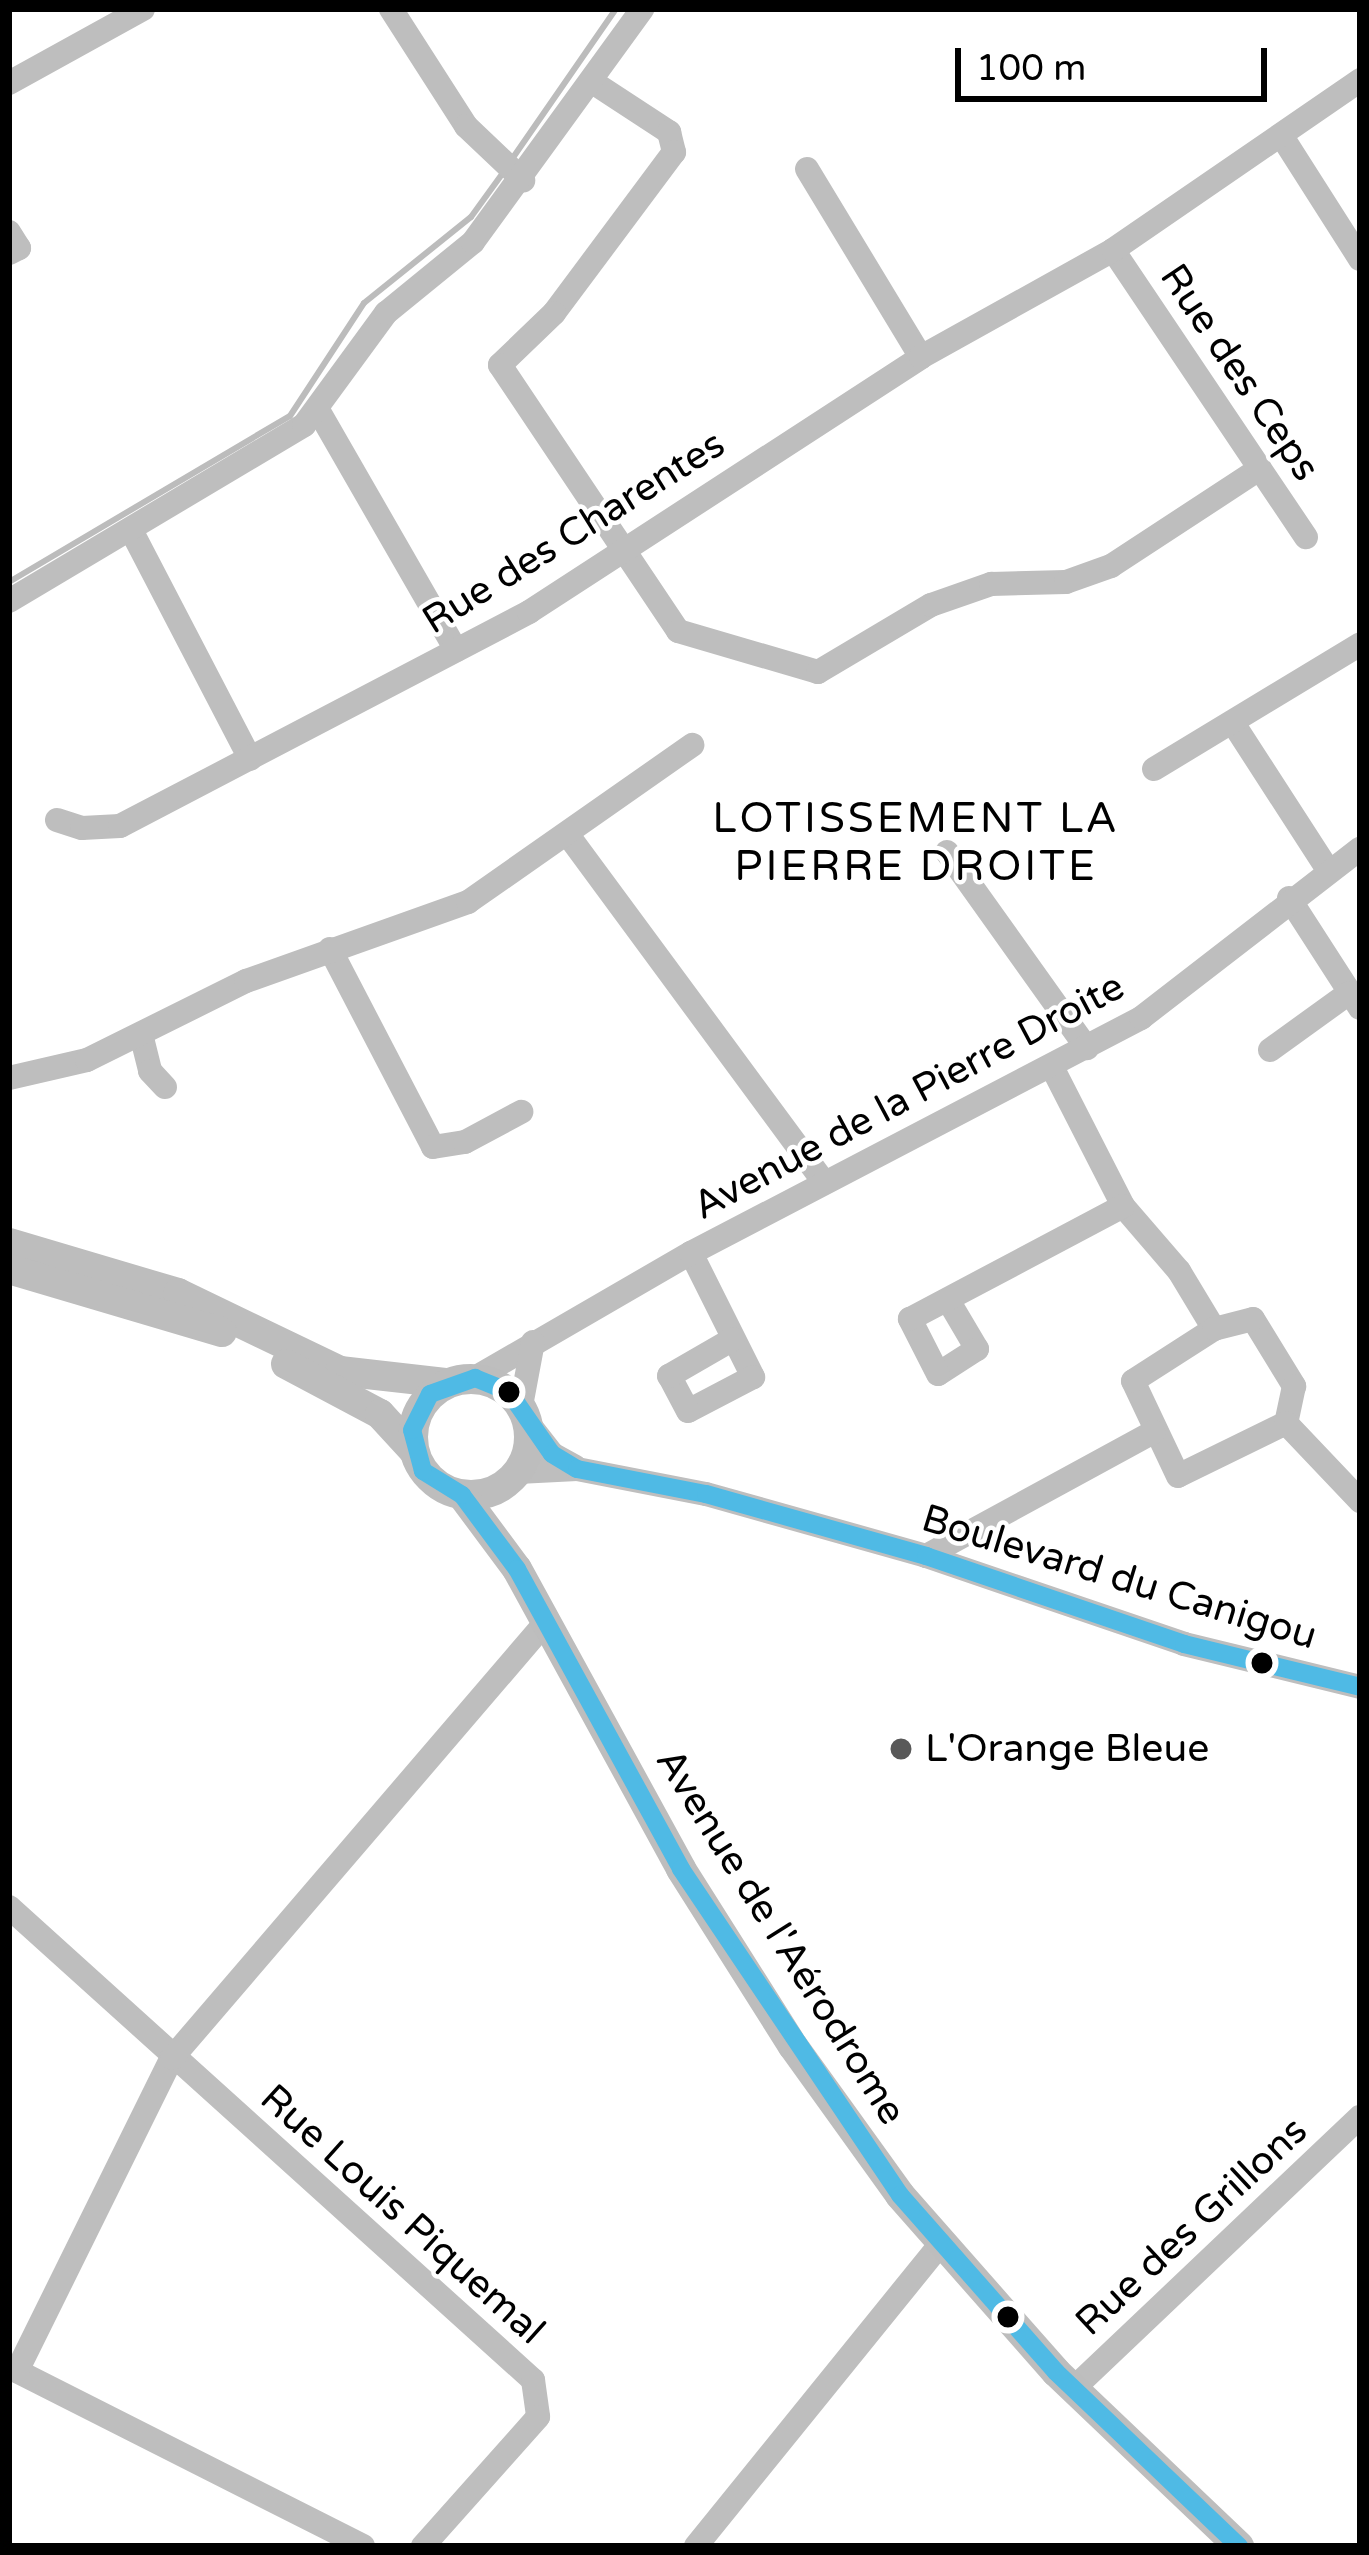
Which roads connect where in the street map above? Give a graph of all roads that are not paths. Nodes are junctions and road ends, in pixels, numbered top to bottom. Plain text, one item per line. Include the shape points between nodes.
1 (143, 9) edge
2 (391, 9) edge
3 (642, 9) edge
4 (1360, 80) edge
5 (9, 83) edge
6 (594, 83) junction
7 (1280, 136) junction
8 (806, 169) dead end
9 (513, 171) junction
10 (9, 232) edge
11 (1113, 250) junction
12 (9, 253) edge
13 (1360, 259) edge
14 (921, 357) junction
15 (318, 410) junction
16 (1259, 469) junction
17 (131, 530) junction
18 (1306, 537) dead end
19 (619, 551) junction
20 (9, 601) edge
21 (1360, 644) edge
22 (456, 650) junction
23 (1232, 723) junction
24 (692, 745) dead end
25 (250, 759) junction
26 (1154, 770) dead end
27 (57, 820) dead end
28 (568, 836) junction
29 (1360, 849) edge
30 (947, 852) dead end
31 (1328, 870) junction
32 (1289, 898) junction
33 (330, 949) junction
34 (1355, 1001) edge
35 (141, 1034) junction
36 (1087, 1048) junction
37 (1270, 1050) dead end
38 (1052, 1067) junction
39 (9, 1078) edge
40 (165, 1087) dead end
41 (521, 1112) dead end
42 (824, 1182) junction
43 (1123, 1206) junction
44 (9, 1243) edge
45 (691, 1253) junction
46 (9, 1269) edge
47 (948, 1300) dead end
48 (1214, 1329) junction
49 (733, 1339) dead end
50 (534, 1340) junction
51 (461, 1380) junction
52 (525, 1414) junction
53 (1286, 1424) junction
54 (1153, 1432) junction
55 (413, 1450) junction
56 (578, 1468) junction
57 (511, 1478) junction
58 (462, 1495) junction
59 (1360, 1502) edge
60 (501, 1542) junction
61 (926, 1556) junction
62 (546, 1622) junction
63 (1360, 1688) edge
64 (9, 1907) edge
65 (172, 2058) junction
66 (1360, 2116) edge
67 (940, 2245) junction
68 (13, 2369) edge
69 (1073, 2389) junction
70 (363, 2546) edge
71 (423, 2546) edge
72 (695, 2546) edge
73 (1239, 2546) edge

1 - 5 street
2 - 9 street via 466,126
3 - 6 street
4 - 7 street, Rue des Charentes
6 - 9 street
6 - 19 street via 669,132 674,152 554,313 500,365
7 - 11 street, Rue des Charentes
7 - 13 street
8 - 14 street
9 - 15 street via 473,242 386,313
10 - 12 street via 19,248
11 - 14 street, Rue des Charentes
11 - 16 street, Rue des Ceps
14 - 19 street, Rue des Charentes
15 - 17 street
15 - 22 street
16 - 18 street, Rue des Ceps
16 - 19 street via 1112,566 1066,582 991,584 931,605 818,672 678,631
17 - 20 street
17 - 25 street
19 - 22 street, Rue des Charentes
21 - 23 street
22 - 25 street, Rue des Charentes
23 - 26 street
23 - 31 street
24 - 28 street
25 - 27 street, Rue des Charentes via 175,790 119,826
28 - 33 street via 468,902
28 - 42 street
29 - 31 street, Avenue de la Pierre Droite
30 - 36 street
31 - 32 street, Avenue de la Pierre Droite
32 - 34 street
32 - 36 street, Avenue de la Pierre Droite via 1141,1018
33 - 35 street
33 - 41 street via 433,1148 465,1142
34 - 37 street
35 - 39 street via 87,1060
35 - 40 street via 150,1071
36 - 38 street, Avenue de la Pierre Droite
38 - 42 street, Avenue de la Pierre Droite
38 - 43 street
42 - 45 street, Avenue de la Pierre Droite
43 - 47 street
43 - 48 street via 1179,1271
44 - 51 main road via 178,1293 340,1371
45 - 49 street
45 - 50 street, Avenue de la Pierre Droite
46 - 55 main road via 209,1326 380,1414
48 - 53 street via 1253,1319 1294,1386
48 - 54 street via 1133,1381
50 - 51 street, Avenue de la Pierre Droite
50 - 52 street
51 - 52 main road
51 - 55 main road via 418,1410
52 - 56 street, Boulevard du Canigou via 552,1454
52 - 57 main road
53 - 54 street via 1178,1476
53 - 59 street
54 - 61 street
55 - 58 main road via 432,1481
56 - 57 street, Boulevard du Canigou
56 - 61 street, Boulevard du Canigou via 706,1494
57 - 58 main road
57 - 60 main road
58 - 60 main road, Avenue de l'Aérodrome
60 - 62 main road, Avenue de l'Aérodrome
61 - 63 street, Boulevard du Canigou via 1184,1643
62 - 65 street
62 - 67 main road, Avenue de l'Aérodrome via 681,1869 793,2046
64 - 65 street, Rue Louis Piquemal
65 - 68 street
65 - 71 street, Rue Louis Piquemal via 533,2380 538,2417
66 - 69 street, Rue des Grillons
67 - 69 main road, Avenue de l'Aérodrome
67 - 72 street
68 - 70 street
69 - 73 main road, Avenue de l'Aérodrome

